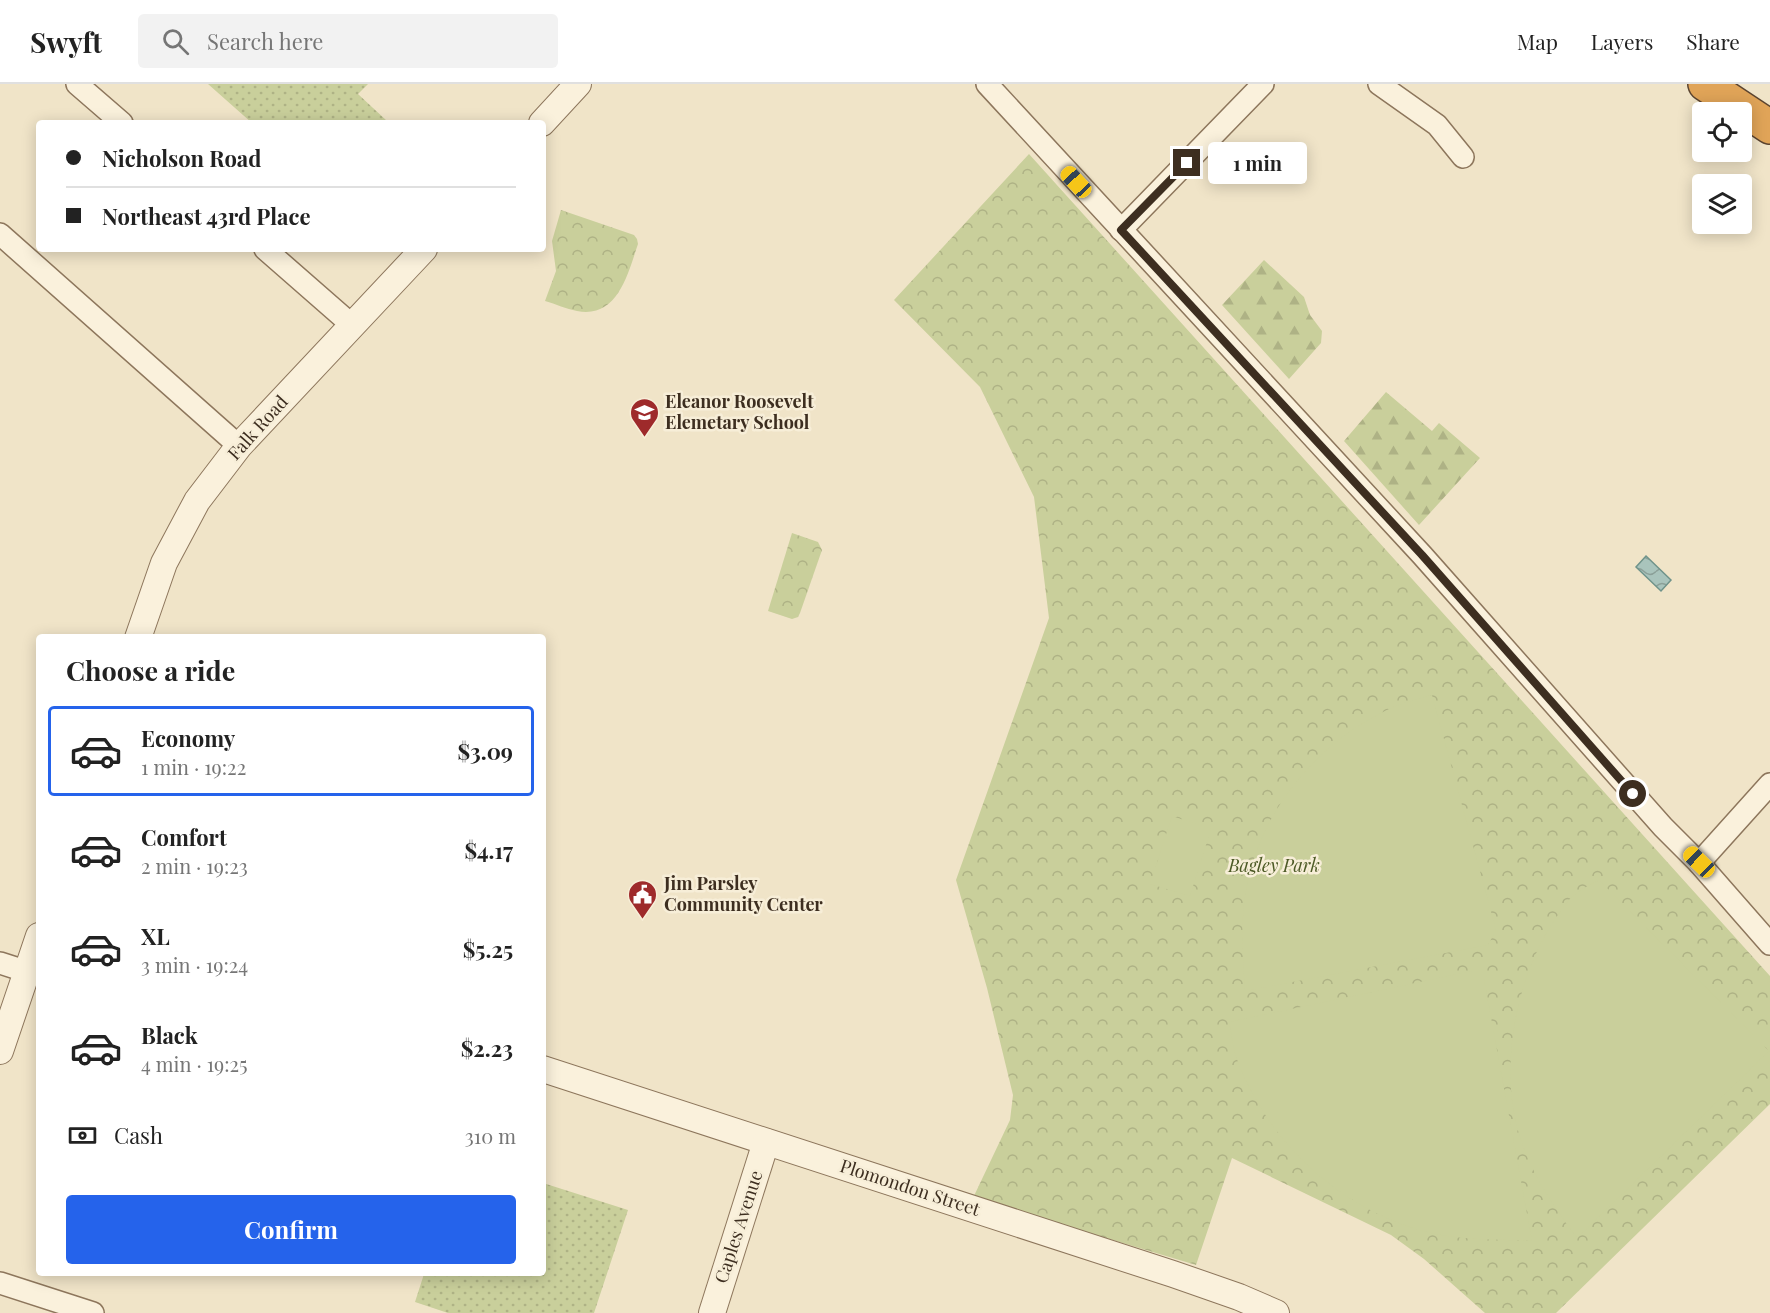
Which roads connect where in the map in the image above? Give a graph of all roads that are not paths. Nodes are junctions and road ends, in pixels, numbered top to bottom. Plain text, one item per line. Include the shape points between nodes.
1 (77, 84) edge
2 (578, 84) edge
3 (987, 84) edge
4 (1263, 84) edge
5 (1379, 84) edge
6 (1705, 84) edge
7 (119, 120) edge
8 (545, 120) edge
9 (1770, 127) edge
10 (1463, 157) dead end
11 (1121, 230) junction
12 (0, 234) edge
13 (269, 252) edge
14 (421, 252) edge
15 (353, 326) junction
16 (239, 446) junction
17 (139, 634) edge
18 (1770, 784) edge
19 (1699, 862) junction
20 (1770, 944) edge
21 (36, 946) edge
22 (0, 963) edge
23 (28, 972) junction
24 (0, 1051) edge
25 (546, 1071) edge
26 (766, 1142) junction
27 (0, 1283) edge
28 (1267, 1311) edge
29 (93, 1313) edge
30 (712, 1313) edge

1 - 7 street
2 - 8 street
3 - 11 street
4 - 11 street
5 - 10 street via 1437,125
6 - 9 highway
11 - 19 street
12 - 16 street
13 - 15 street
14 - 15 street, Falk Road
15 - 16 street, Falk Road
16 - 17 street, Falk Road via 197,501 164,563
18 - 19 street
19 - 20 street
21 - 23 street
22 - 23 street
23 - 24 street
25 - 26 street, Plomondon Street
26 - 28 street, Plomondon Street via 1173,1274
26 - 30 street, Caples Avenue
27 - 29 street

